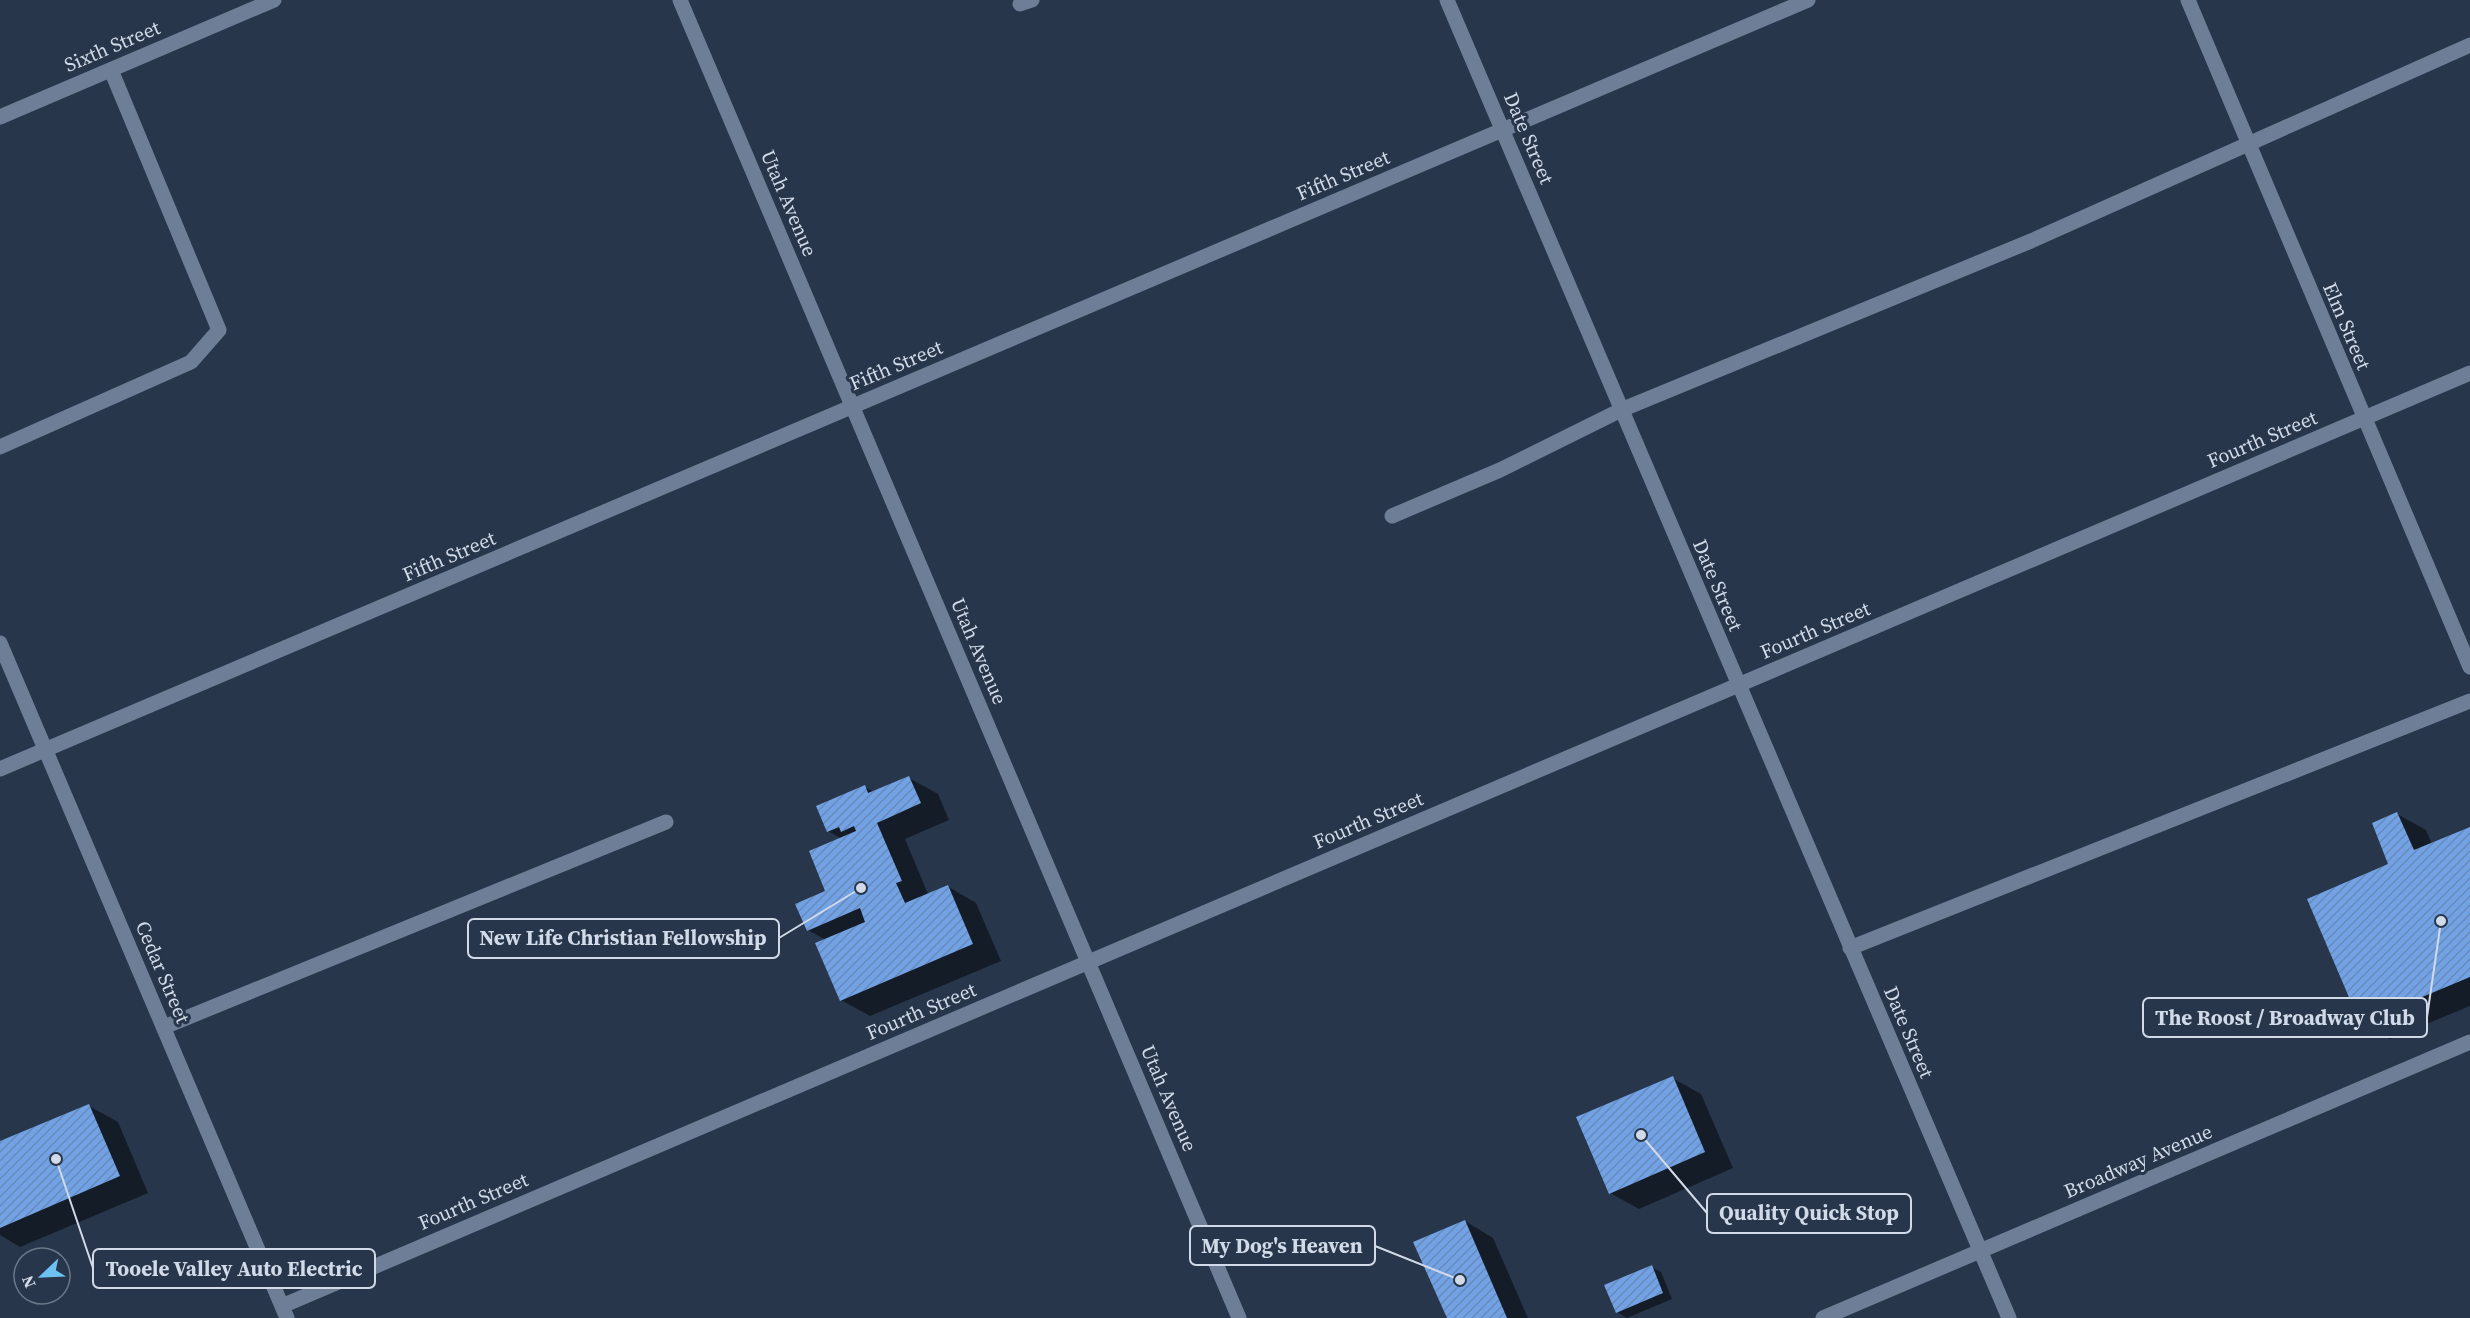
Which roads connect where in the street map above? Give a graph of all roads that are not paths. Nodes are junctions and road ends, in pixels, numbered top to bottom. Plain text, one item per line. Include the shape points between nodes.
1 (274, 0) edge
2 (680, 0) edge
3 (1447, 0) edge
4 (1808, 0) edge
5 (2188, 0) edge
6 (2470, 45) edge
7 (111, 70) junction
8 (0, 117) edge
9 (1503, 130) junction
10 (2248, 142) junction
11 (2470, 374) edge
12 (852, 407) junction
13 (1621, 410) junction
14 (2364, 419) junction
15 (0, 447) edge
16 (1392, 516) dead end
17 (0, 643) edge
18 (2470, 667) edge
19 (1738, 685) junction
20 (2470, 701) edge
21 (45, 750) junction
22 (0, 770) edge
23 (666, 822) dead end
24 (1850, 948) junction
25 (1088, 962) junction
26 (164, 1027) junction
27 (2470, 1042) edge
28 (1980, 1251) junction
29 (284, 1312) edge
30 (1239, 1318) edge
31 (1823, 1318) edge
32 (2009, 1318) edge

1 - 7 street, Sixth Street
2 - 12 street, Utah Avenue
3 - 9 street, Date Street
4 - 9 street, Fifth Street
5 - 10 street, Elm Street
6 - 10 street
7 - 8 street, Sixth Street
7 - 15 street via 219,330 191,362
9 - 12 street, Fifth Street
9 - 13 street, Date Street
10 - 13 street via 2031,241
10 - 14 street, Elm Street
11 - 14 street, Fourth Street
12 - 21 street, Fifth Street
12 - 25 street, Utah Avenue
13 - 16 street via 1500,470
13 - 19 street, Date Street
14 - 18 street, Elm Street
14 - 19 street, Fourth Street
17 - 21 street, Cedar Street
19 - 24 street, Date Street
19 - 25 street, Fourth Street
20 - 24 street
21 - 22 street, Fifth Street
21 - 26 street, Cedar Street
23 - 26 street
24 - 28 street, Date Street
25 - 29 street, Fourth Street
25 - 30 street, Utah Avenue
26 - 29 street, Cedar Street
27 - 28 street, Broadway Avenue
28 - 31 street, Broadway Avenue
28 - 32 street, Date Street

